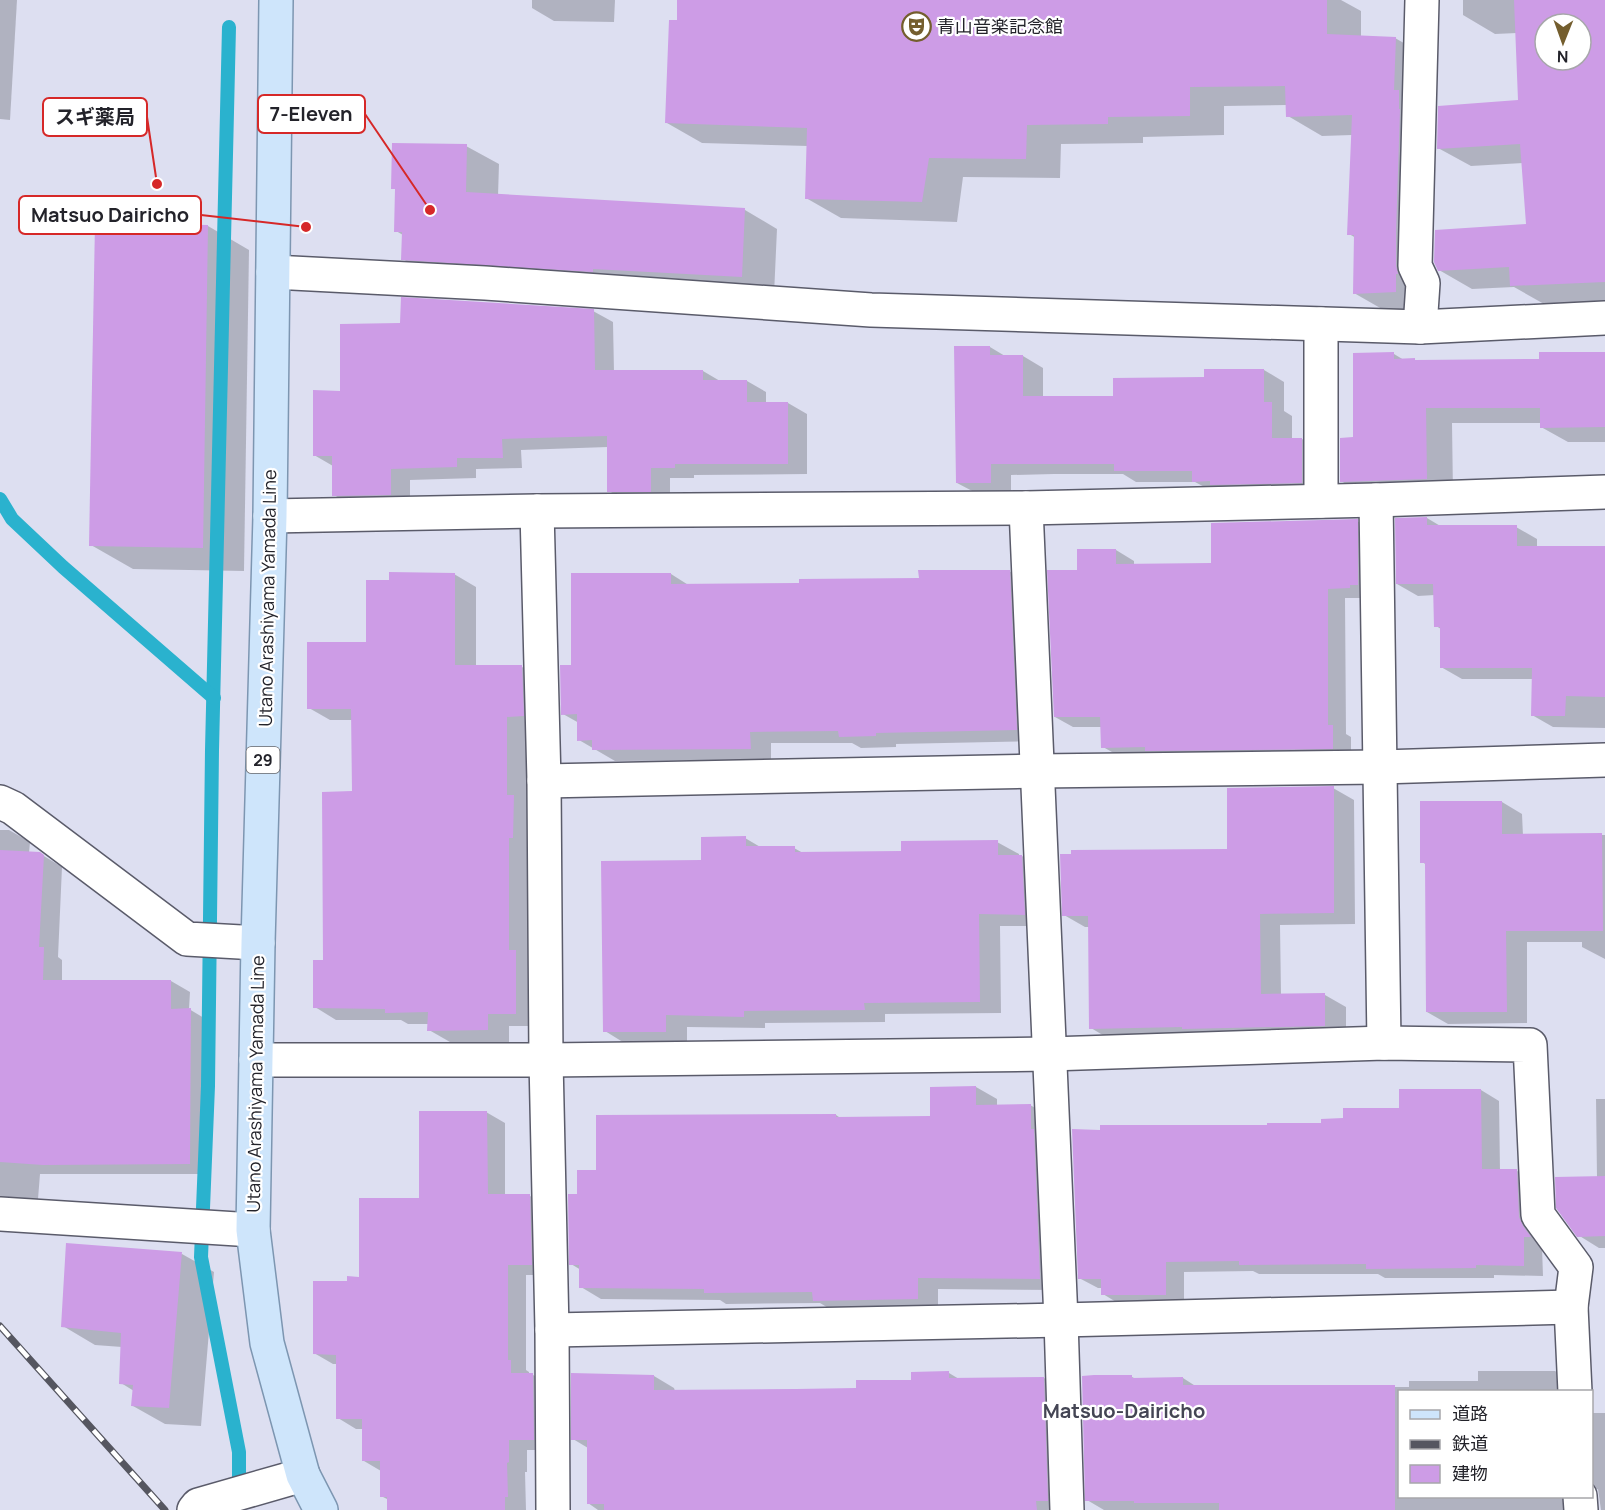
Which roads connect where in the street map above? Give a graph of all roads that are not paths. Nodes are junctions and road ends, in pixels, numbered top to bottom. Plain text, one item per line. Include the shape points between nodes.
1 (276, 0) edge
2 (1422, 0) edge
3 (273, 272) junction
4 (1605, 318) edge
5 (1321, 324) junction
6 (1420, 327) junction
7 (1605, 492) edge
8 (1376, 500) junction
9 (1321, 501) junction
10 (1026, 508) junction
11 (537, 511) junction
12 (270, 516) junction
13 (1605, 760) edge
14 (1381, 767) junction
15 (1037, 771) junction
16 (544, 781) junction
17 (0, 802) edge
18 (258, 943) junction
19 (1384, 1043) junction
20 (1050, 1054) junction
21 (255, 1060) junction
22 (546, 1060) junction
23 (0, 1214) edge
24 (253, 1230) junction
25 (1591, 1268) edge
26 (1571, 1307) junction
27 (1061, 1320) junction
28 (552, 1330) junction
29 (1575, 1390) edge
30 (303, 1475) junction
31 (194, 1510) edge
32 (321, 1510) edge
33 (553, 1510) edge
34 (1067, 1510) edge

1 - 3 main road, Utano Arashiyama Yamada Line / 29
2 - 6 street via 1415,267 1423,283
3 - 5 street via 871,310
3 - 12 main road, Utano Arashiyama Yamada Line / 29
4 - 6 street
5 - 6 street
5 - 9 street
7 - 8 street
8 - 9 street
8 - 14 street
9 - 10 street
10 - 11 street
10 - 15 street
11 - 12 street
11 - 16 street
12 - 18 main road, Utano Arashiyama Yamada Line / 29
13 - 14 street
14 - 15 street
14 - 19 street
15 - 16 street
15 - 20 street
16 - 22 street
17 - 18 street via 187,939
18 - 21 main road, Utano Arashiyama Yamada Line / 29
19 - 20 street
19 - 25 street via 1530,1045 1538,1215
20 - 22 street
20 - 27 street
21 - 22 street
21 - 24 main road, Utano Arashiyama Yamada Line / 29
22 - 28 street
23 - 24 street
24 - 30 main road, Utano Arashiyama Yamada Line / 29 via 267,1344
25 - 26 street
26 - 27 street
26 - 29 street
27 - 28 street
27 - 34 street
28 - 33 street
30 - 31 street via 198,1505
30 - 32 main road, Utano Arashiyama Yamada Line / 29

